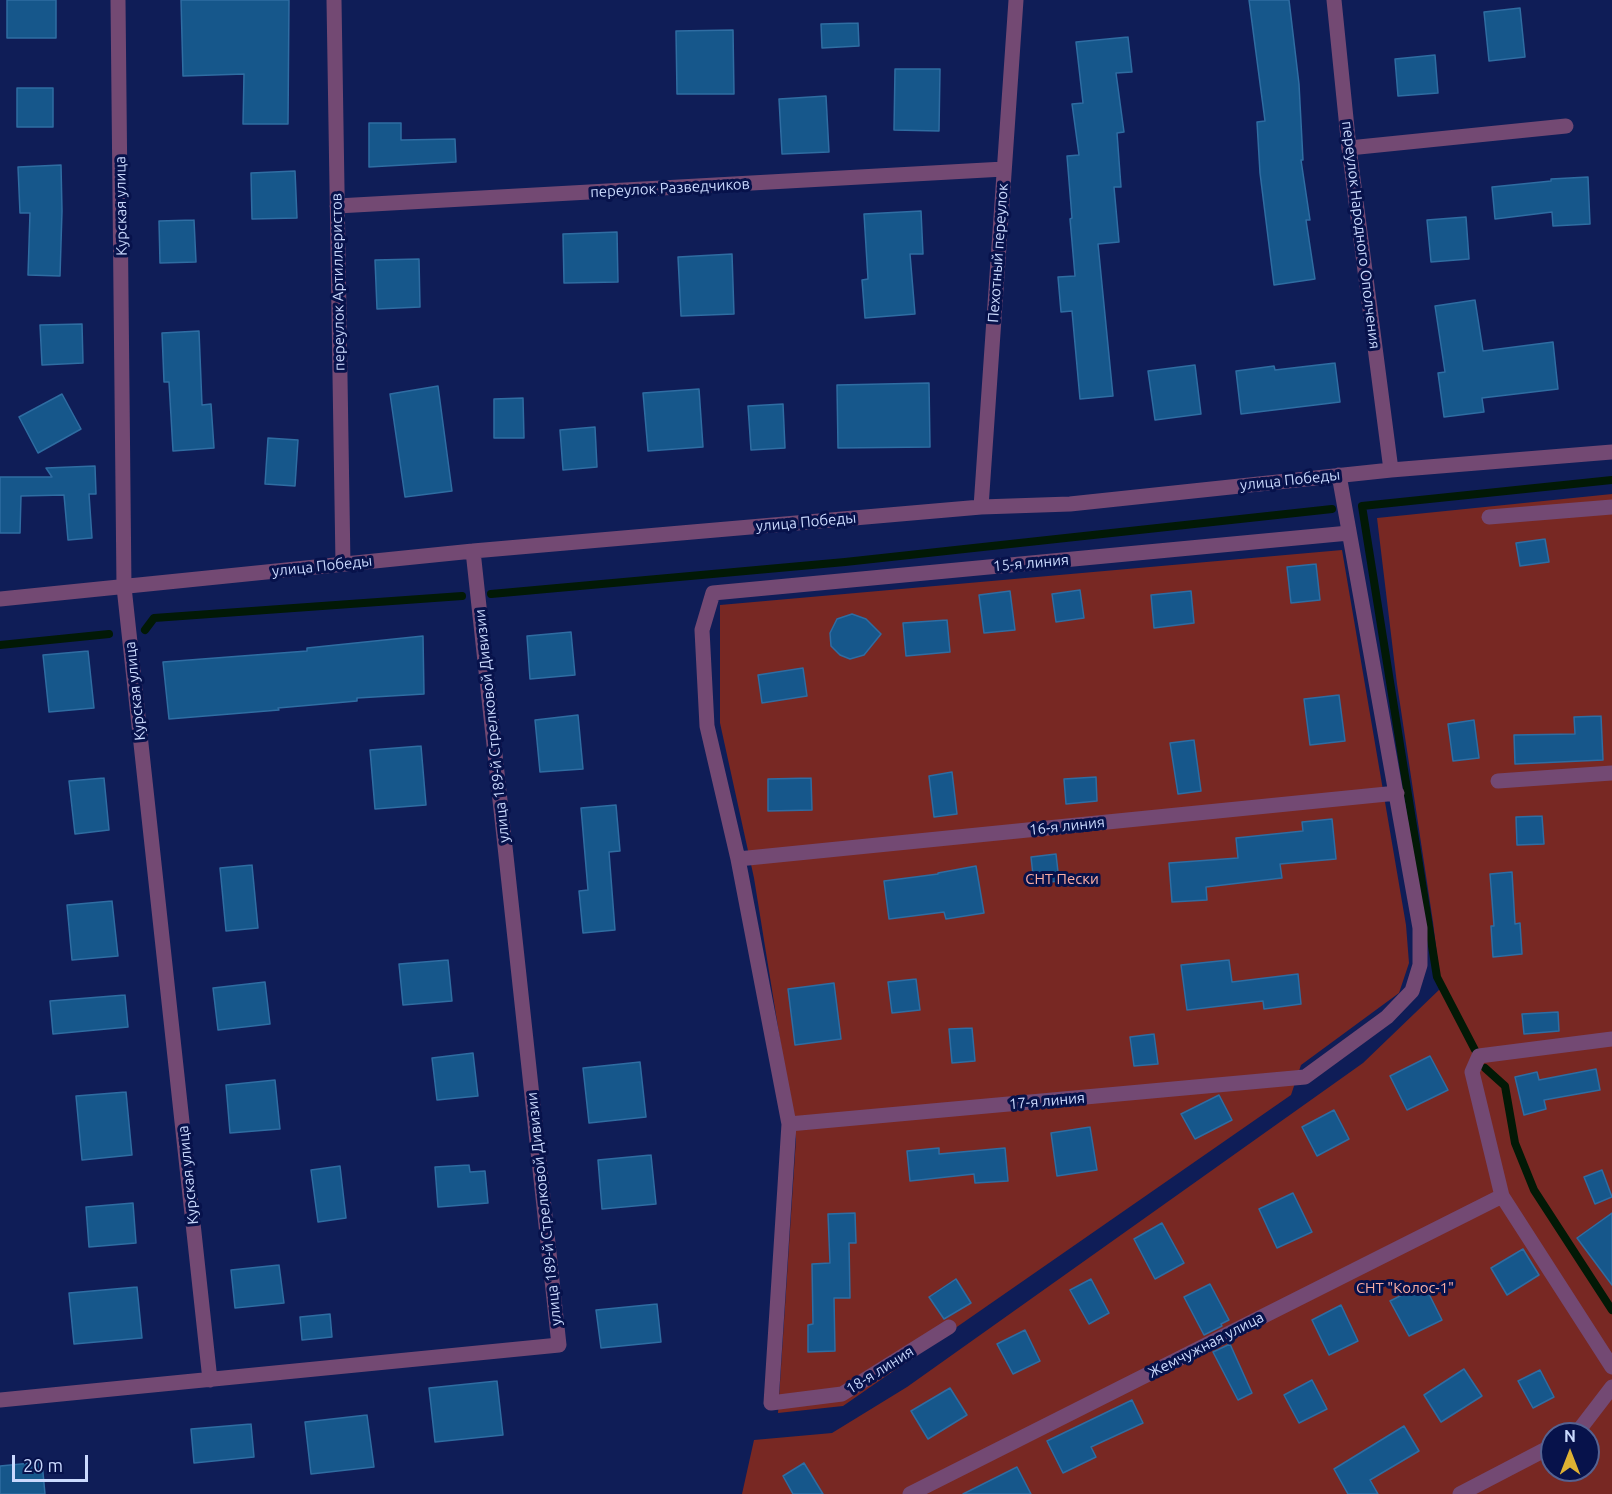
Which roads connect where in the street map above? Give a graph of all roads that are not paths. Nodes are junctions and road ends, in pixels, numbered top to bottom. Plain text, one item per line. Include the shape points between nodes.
1 (118, 0) edge
2 (334, 0) edge
3 (1016, 0) edge
4 (1334, 0) edge
5 (1566, 126) dead end
6 (1349, 148) junction
7 (1004, 169) junction
8 (337, 206) junction
9 (1612, 452) edge
10 (1391, 470) junction
11 (1339, 475) junction
12 (981, 507) junction
13 (1612, 507) edge
14 (1489, 517) dead end
15 (1349, 533) junction
16 (472, 551) junction
17 (343, 564) junction
18 (124, 587) junction
19 (0, 599) edge
20 (1612, 772) edge
21 (1498, 781) dead end
22 (1397, 793) junction
23 (738, 859) junction
24 (1612, 1039) edge
25 (789, 1124) junction
26 (1502, 1196) junction
27 (949, 1327) dead end
28 (1612, 1367) edge
29 (210, 1380) junction
30 (1612, 1388) edge
31 (0, 1400) edge
32 (1585, 1422) edge
33 (1540, 1452) edge
34 (910, 1494) edge
35 (1460, 1494) edge

1 - 18 street, Курская улица
2 - 8 street, переулок Артиллеристов
3 - 7 street, Пехотный переулок
4 - 6 street, переулок Народного Ополчения
5 - 6 street
6 - 10 street, переулок Народного Ополчения
7 - 8 street, переулок Разведчиков
7 - 12 street, Пехотный переулок
8 - 17 street, переулок Артиллеристов
9 - 10 street, улица Победы
10 - 11 street, улица Победы
11 - 12 street, улица Победы via 1070,504
11 - 15 street
12 - 16 street, улица Победы
13 - 14 street
15 - 22 street
15 - 23 street, 15-я линия via 713,593 702,630 707,726
16 - 17 street, улица Победы
16 - 29 street, улица 189-й Стрелковой Дивизии via 559,1345
17 - 18 street, улица Победы
18 - 19 street, улица Победы
18 - 29 street, Курская улица
20 - 21 street
22 - 23 street, 16-я линия
22 - 25 street, 17-я линия via 1420,928 1420,965 1412,991 1387,1017 1305,1077
23 - 25 street
24 - 26 street via 1479,1056 1472,1072
25 - 27 street, 18-я линия via 771,1403 842,1394
26 - 28 street
26 - 34 street, Жемчужная улица
29 - 31 street, улица 189-й Стрелковой Дивизии
30 - 32 street
33 - 35 street

